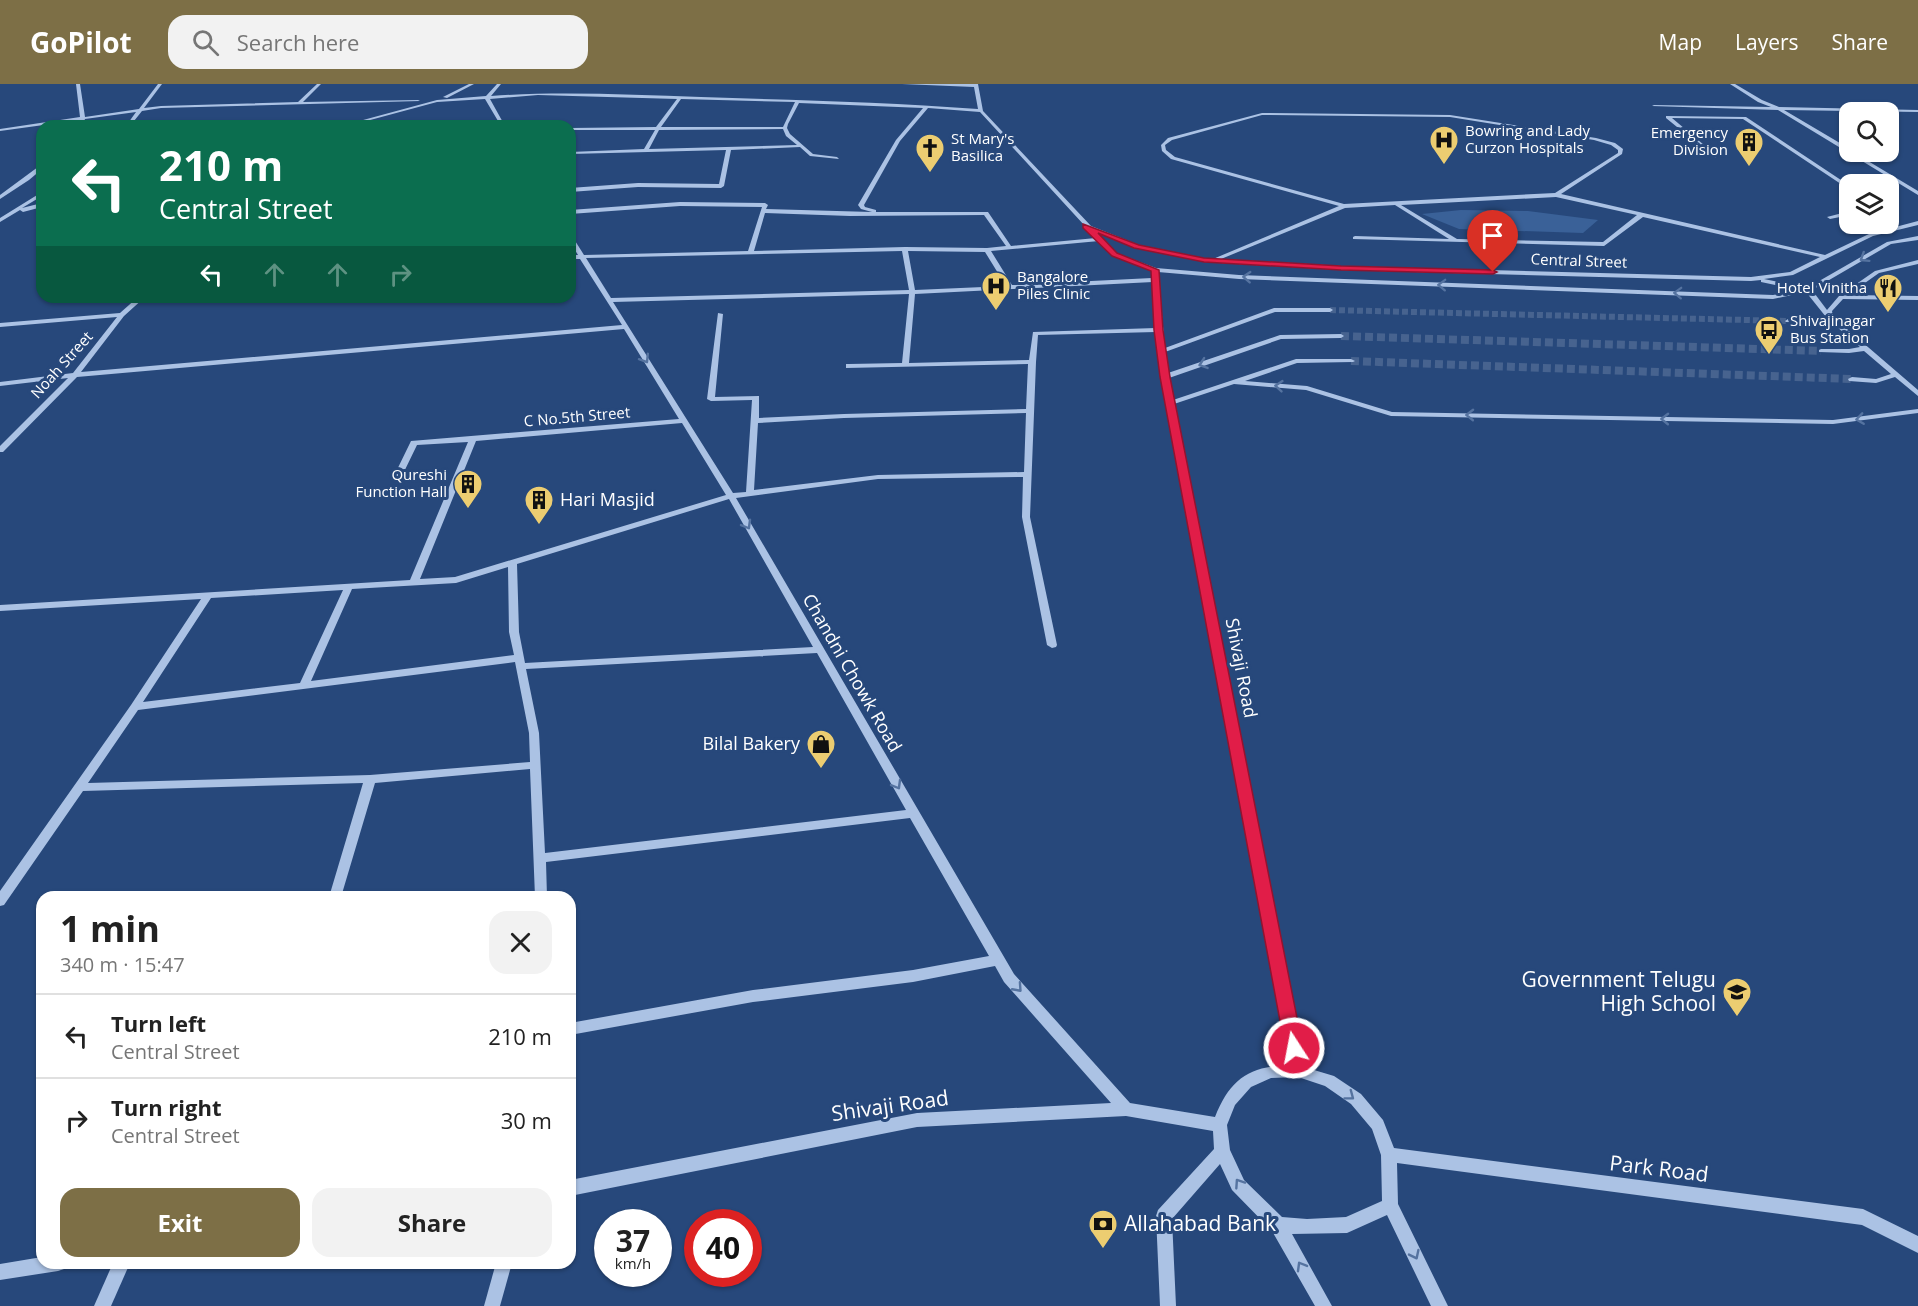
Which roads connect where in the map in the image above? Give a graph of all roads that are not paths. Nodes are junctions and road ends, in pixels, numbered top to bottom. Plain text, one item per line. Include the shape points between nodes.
1 (78, 84) edge
2 (160, 84) edge
3 (319, 84) edge
4 (472, 84) edge
5 (499, 84) edge
6 (904, 84) edge
7 (1732, 84) edge
8 (976, 85) edge
9 (487, 98) junction
10 (680, 98) junction
11 (436, 101) junction
12 (798, 101) junction
13 (299, 104) junction
14 (927, 106) junction
15 (1780, 109) junction
16 (140, 110) junction
17 (981, 111) junction
18 (1918, 111) edge
19 (1669, 117) junction
20 (83, 120) joint
21 (132, 120) edge
22 (365, 120) edge
23 (499, 120) edge
24 (36, 126) edge
25 (657, 128) junction
26 (785, 128) junction
27 (576, 129) edge
28 (0, 130) edge
29 (1839, 144) edge
30 (800, 146) junction
31 (729, 148) junction
32 (646, 150) junction
33 (576, 153) edge
34 (1714, 157) dead end
35 (837, 158) dead end
36 (1867, 162) edge
37 (36, 171) edge
38 (1839, 182) edge
39 (576, 190) edge
40 (1918, 194) edge
41 (1556, 195) junction
42 (0, 197) edge
43 (36, 198) edge
44 (1398, 204) junction
45 (1344, 206) junction
46 (36, 207) edge
47 (984, 208) dead end
48 (763, 211) junction
49 (576, 212) edge
50 (13, 213) junction
51 (1641, 215) junction
52 (1839, 215) edge
53 (1830, 217) dead end
54 (0, 218) edge
55 (1918, 223) edge
56 (1086, 226) junction
57 (1355, 238) dead end
58 (1918, 238) edge
59 (1099, 239) junction
60 (1455, 240) junction
61 (576, 246) edge
62 (1010, 248) junction
63 (905, 249) junction
64 (987, 250) junction
65 (750, 254) junction
66 (576, 256) edge
67 (582, 256) junction
68 (1826, 256) junction
69 (1212, 261) junction
70 (1918, 262) edge
71 (1155, 270) junction
72 (1207, 274) junction
73 (1751, 279) junction
74 (1157, 280) junction
75 (1009, 286) junction
76 (1808, 290) junction
77 (912, 292) junction
78 (1841, 297) junction
79 (1918, 298) edge
80 (609, 300) junction
81 (136, 303) edge
82 (1330, 310) tunnel mouth
83 (720, 314) dead end
84 (123, 315) junction
85 (1830, 318) junction
86 (1788, 321) tunnel mouth
87 (0, 325) edge
88 (626, 327) junction
89 (1158, 330) junction
90 (1341, 336) tunnel mouth
91 (1866, 348) junction
92 (1162, 351) junction
93 (1821, 351) tunnel mouth
94 (1351, 361) tunnel mouth
95 (1032, 362) junction
96 (905, 365) junction
97 (849, 366) dead end
98 (75, 375) junction
99 (1895, 375) junction
100 (1165, 377) junction
101 (1852, 379) tunnel mouth
102 (1233, 382) junction
103 (0, 384) edge
104 (1918, 394) edge
105 (1170, 403) junction
106 (1030, 411) junction
107 (1918, 411) edge
108 (684, 422) junction
109 (754, 422) junction
110 (473, 439) junction
111 (0, 450) edge
112 (1027, 474) junction
113 (397, 478) dead end
114 (750, 493) junction
115 (731, 496) junction
116 (512, 563) junction
117 (414, 582) junction
118 (349, 586) junction
119 (208, 595) junction
120 (0, 608) edge
121 (1052, 645) dead end
122 (819, 650) junction
123 (520, 662) junction
124 (304, 686) junction
125 (135, 707) junction
126 (536, 765) junction
127 (370, 779) junction
128 (79, 788) junction
129 (914, 813) junction
130 (540, 858) junction
131 (337, 891) edge
132 (542, 891) edge
133 (0, 901) edge
134 (999, 960) junction
135 (576, 1028) edge
136 (1298, 1071) junction
137 (1126, 1109) junction
138 (1220, 1125) junction
139 (1222, 1151) junction
140 (1389, 1155) junction
141 (576, 1187) edge
142 (1390, 1204) junction
143 (1278, 1225) junction
144 (1918, 1245) edge
145 (36, 1266) edge
146 (119, 1269) edge
147 (502, 1269) edge
148 (0, 1272) edge
149 (102, 1306) edge
150 (492, 1306) edge
151 (1168, 1306) edge
152 (1324, 1306) edge
153 (1440, 1306) edge

1 - 20 street
2 - 16 street
3 - 13 street
4 - 11 street
5 - 9 street
6 - 8 street
7 - 15 street
8 - 17 street
9 - 10 street via 538,94
9 - 11 street
9 - 23 street
10 - 12 street
10 - 25 street
11 - 13 street
11 - 22 street
12 - 14 street
12 - 26 street
13 - 16 street
14 - 17 street
14 - 47 street via 898,140 861,205 875,211
15 - 18 street
15 - 19 street via 1653,106
15 - 29 street
16 - 20 street
16 - 21 street
17 - 56 street
19 - 34 street
19 - 38 street via 1744,118
24 - 28 street
25 - 26 street
25 - 27 street
25 - 32 street
26 - 30 street
30 - 31 street
30 - 35 street via 812,155
31 - 32 street
31 - 39 street via 721,186 638,185
32 - 33 street
36 - 40 street
37 - 42 street
41 - 44 street
41 - 45 street via 1621,150 1594,139 1450,116 1262,114 1170,139 1163,145 1173,158
41 - 51 street
43 - 50 street
44 - 45 street
44 - 60 street
45 - 69 street
46 - 50 street
48 - 49 street via 765,205 680,204
48 - 62 street via 986,213
48 - 65 street
50 - 54 street
51 - 60 street via 1604,244
51 - 68 street
52 - 53 street
55 - 68 street, Central Street via 1871,235
56 - 59 street, Central Street
56 - 69 street, Central Street via 1137,246
57 - 60 street
58 -> 76 street, Central Street via 1889,243
59 - 62 street
59 - 71 street, Central Street via 1114,254
61 - 67 street, Chandni Chowk Road
62 - 64 street
63 - 64 street
63 - 65 street
63 - 77 street
64 - 75 street
65 - 67 street
66 - 67 street
67 - 80 street, Chandni Chowk Road
68 - 73 street, Central Street via 1791,274
69 - 72 street
69 - 73 street, Central Street
70 - 78 street via 1877,272
71 - 72 street, Central Street
71 - 74 street, Shivaji Road
76 -> 72 street, Central Street via 1773,297
73 - 76 street
74 - 75 street
74 - 89 street, Shivaji Road
75 - 77 street
76 - 85 street
77 - 80 street
77 - 96 street
78 - 79 street
78 - 85 street via 1829,311
80 - 88 street, Chandni Chowk Road
81 - 84 street, Noah Street
82 - 92 street via 1274,310
83 - 109 street via 711,399 756,398
84 - 87 street
84 - 98 street, Noah Street
85 - 86 street
85 - 91 street
88 - 98 street
88 -> 108 street, Chandni Chowk Road
89 - 92 street, Shivaji Road
89 - 95 street via 1035,333
90 -> 100 street via 1280,337
91 - 93 street
91 - 99 street
92 - 100 street, Shivaji Road
94 - 102 street via 1296,361
95 - 96 street
95 - 106 street
96 - 97 street
98 - 103 street
98 - 111 street, Noah Street
99 - 101 street via 1876,381
99 - 104 street
100 - 105 street, Shivaji Road
102 - 105 street
107 -> 102 street via 1833,422 1390,414 1307,388
105 - 136 street, Shivaji Road
106 - 109 street
106 - 112 street
108 - 110 street, C No.5th Street
108 - 115 street, Chandni Chowk Road
109 - 114 street
110 - 113 street, C No.5th Street via 414,443
110 - 117 street
112 - 114 street via 878,477
112 - 121 street via 1026,517
114 - 115 street
115 - 116 street
115 -> 122 street, Chandni Chowk Road
116 - 117 street via 456,580
116 - 123 street via 514,632
117 - 118 street
118 - 119 street
118 - 124 street
119 - 120 street
119 - 125 street
122 - 123 street
122 -> 129 street, Chandni Chowk Road
123 - 124 street
123 - 126 street
124 - 125 street
125 - 128 street
126 - 127 street
126 - 130 street
127 - 128 street
127 - 131 street
128 - 133 street
129 - 130 street
129 - 134 street, Chandni Chowk Road
130 - 132 street
134 - 135 street via 913,976 753,996
134 -> 137 street, Chandni Chowk Road via 1010,978
136 - 138 street via 1270,1072 1246,1082 1229,1101
136 -> 140 street via 1329,1081 1356,1099 1378,1125
137 - 138 street, Shivaji Road
137 - 141 street, Shivaji Road via 917,1120
138 - 139 street
143 -> 139 street via 1238,1185
139 - 151 street via 1164,1216
140 - 142 street
140 - 144 street, Park Road via 1863,1217
142 - 143 street via 1347,1226
142 -> 153 street
152 -> 143 street
145 - 148 street
146 - 149 street
147 - 150 street

